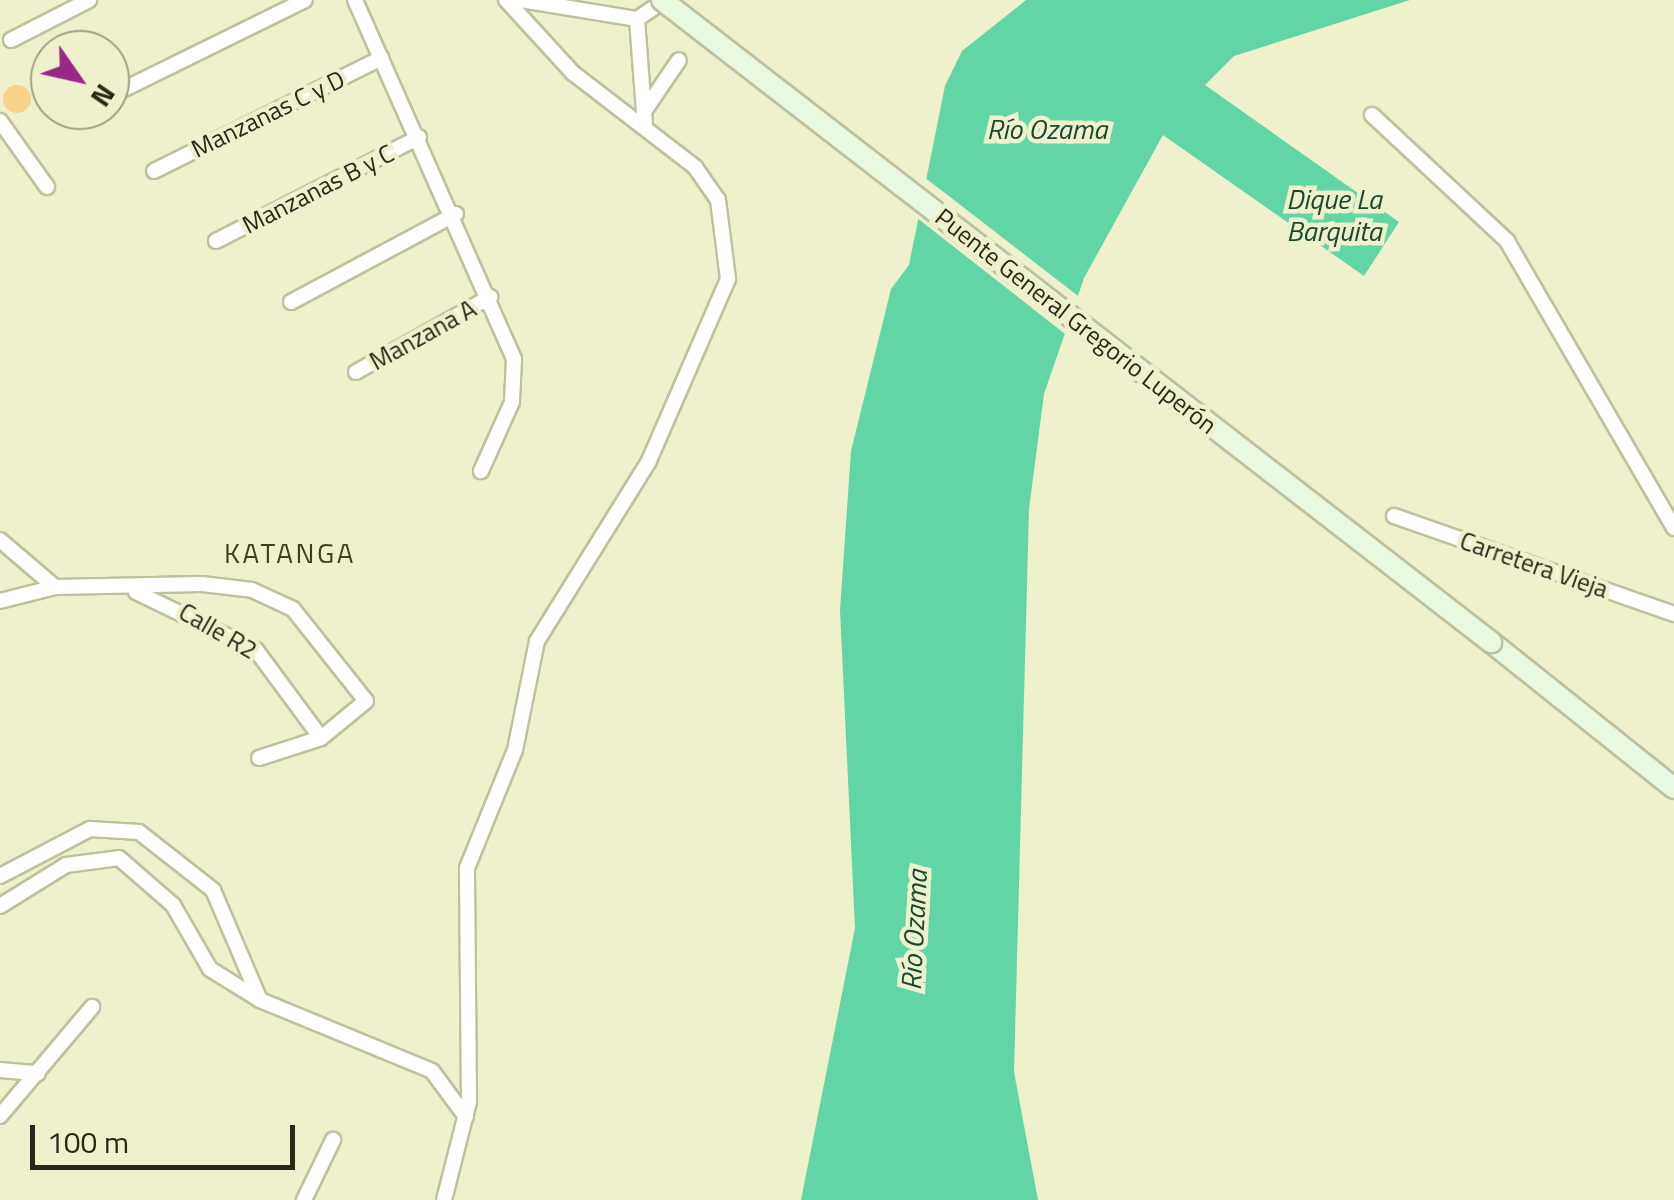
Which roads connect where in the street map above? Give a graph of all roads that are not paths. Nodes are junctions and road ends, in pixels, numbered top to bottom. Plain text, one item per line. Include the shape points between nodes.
1 (90, 0) edge
2 (305, 0) edge
3 (354, 0) edge
4 (506, 0) edge
5 (521, 0) edge
6 (664, 0) edge
7 (637, 18) junction
8 (11, 40) dead end
9 (382, 58) junction
10 (679, 60) dead end
11 (130, 86) edge
12 (1372, 115) dead end
13 (645, 117) junction
14 (0, 121) edge
15 (419, 137) junction
16 (154, 171) dead end
17 (47, 187) dead end
18 (456, 214) junction
19 (216, 241) dead end
20 (490, 297) junction
21 (291, 302) dead end
22 (356, 372) dead end
23 (481, 471) dead end
24 (1394, 516) dead end
25 (1674, 528) edge
26 (0, 540) edge
27 (55, 587) junction
28 (135, 592) junction
29 (0, 602) edge
30 (1674, 614) edge
31 (321, 738) junction
32 (259, 758) dead end
33 (1674, 788) edge
34 (0, 876) edge
35 (0, 906) edge
36 (260, 1000) junction
37 (92, 1007) dead end
38 (0, 1070) edge
39 (38, 1073) junction
40 (0, 1116) edge
41 (466, 1118) junction
42 (333, 1140) dead end
43 (304, 1200) edge
44 (444, 1200) edge

1 - 8 street
2 - 11 street
3 - 9 street
4 - 13 street via 574,73
5 - 7 street
6 - 7 street
6 - 33 street, Puente General Gregorio Luperón, bridge
7 - 13 street
9 - 15 street
9 - 16 street, Manzanas C y D
10 - 13 street
12 - 25 street via 1507,241
13 - 41 street via 718,200 728,279 655,450 537,641 515,750 466,868
14 - 17 street
15 - 18 street
15 - 19 street, Manzanas B y C
18 - 20 street
18 - 21 street
20 - 22 street, Manzana A
20 - 23 street via 514,383
24 - 30 street, Carretera Vieja
26 - 27 street
27 - 28 street
27 - 29 street
28 - 31 street, Calle R2 via 256,650
28 - 31 street via 228,585 275,599 314,626 366,701
31 - 32 street
34 - 36 street via 90,828 139,832 214,890
35 - 36 street via 66,865 119,858 173,904 210,969
36 - 41 street via 432,1070
37 - 39 street
38 - 39 street
39 - 40 street
41 - 44 street
42 - 43 street

